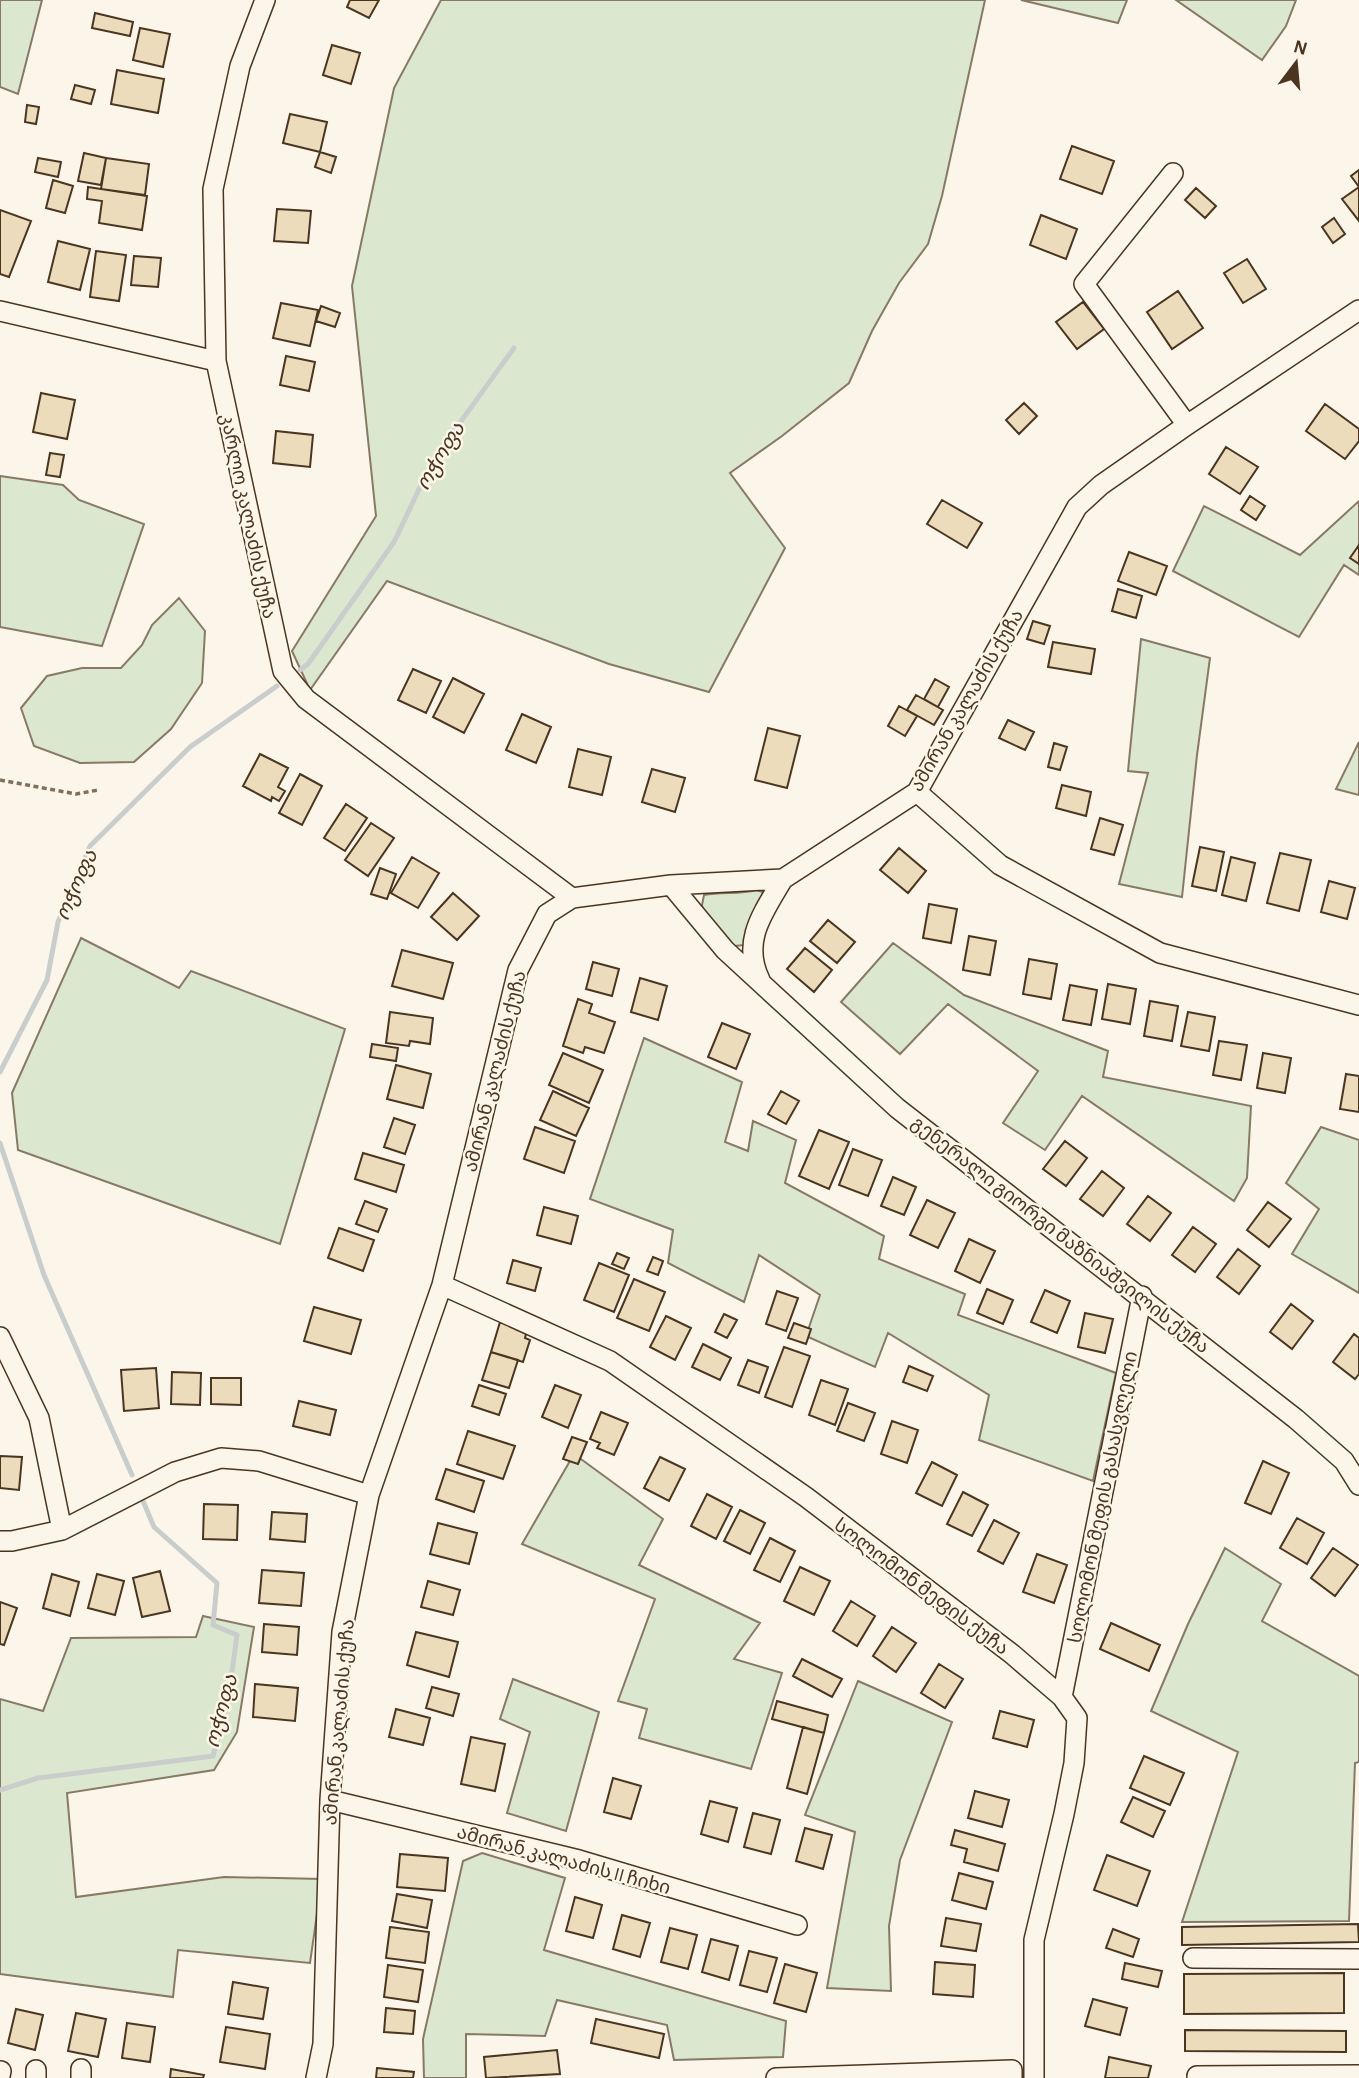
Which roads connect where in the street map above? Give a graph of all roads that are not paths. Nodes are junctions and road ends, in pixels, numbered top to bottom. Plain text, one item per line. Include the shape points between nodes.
1 (265, 0) edge
2 (1173, 173) dead end
3 (1359, 310) edge
4 (0, 311) edge
5 (216, 361) junction
6 (1187, 425) junction
7 (917, 792) junction
8 (783, 879) junction
9 (671, 885) junction
10 (572, 898) junction
11 (762, 984) junction
12 (1359, 1005) edge
13 (442, 1285) junction
14 (1142, 1296) junction
15 (0, 1337) edge
16 (1359, 1485) edge
17 (369, 1495) junction
18 (62, 1530) junction
19 (0, 1541) edge
20 (1062, 1697) junction
21 (330, 1800) junction
22 (797, 1925) dead end
23 (1193, 1958) dead end
24 (1359, 1959) edge
25 (1359, 2075) edge
26 (1197, 2076) dead end
27 (808, 2077) edge
28 (316, 2078) edge
29 (776, 2078) edge
30 (1012, 2078) edge
31 (1034, 2078) edge

1 - 5 street, კარლო კალაძის ქუჩა via 240,66 213,189
2 - 6 street via 1084,285
3 - 6 street, ამირან კალაძის ქუჩა
4 - 5 street
5 - 10 street, კარლო კალაძის ქუჩა via 282,671 306,699
6 - 7 street, ამირან კალაძის ქუჩა via 1077,506
7 - 8 street, ამირან კალაძის ქუჩა
7 - 12 street via 1000,865 1160,953
8 - 9 street, ამირან კალაძის ქუჩა
8 - 11 street, გენერალი გიორგი მაზნიაშვილის ქუჩა via 764,911 751,950
9 - 10 street, ამირან კალაძის ქუჩა
9 - 11 street, გენერალი გიორგი მაზნიაშვილის ქუჩა via 725,950
10 - 13 street, ამირან კალაძის ქუჩა via 547,914 517,970
11 - 14 street, გენერალი გიორგი მაზნიაშვილის ქუჩა via 897,1108
13 - 17 street, ამირან კალაძის ქუჩა
13 - 20 street, სოლომონ მეფის ქუჩა via 610,1361 806,1497
14 - 16 street, გენერალი გიორგი მაზნიაშვილის ქუჩა via 1296,1419 1344,1461
14 - 20 street, სოლომონ მეფის გასასვლელი
15 - 18 street via 39,1418
17 - 18 street via 259,1461 221,1458 175,1472
17 - 21 street, ამირან კალაძის ქუჩა via 342,1632
18 - 19 street
20 - 31 street, სოლომონ მეფის ქუჩა via 1077,1718 1074,1763 1034,1940
21 - 22 street, ამირან კალაძის II ჩიხი via 579,1860
21 - 28 street, ამირან კალაძის ქუჩა via 323,2044
23 - 24 street
25 - 26 street
27 - 29 street
27 - 30 street via 1012,2070

